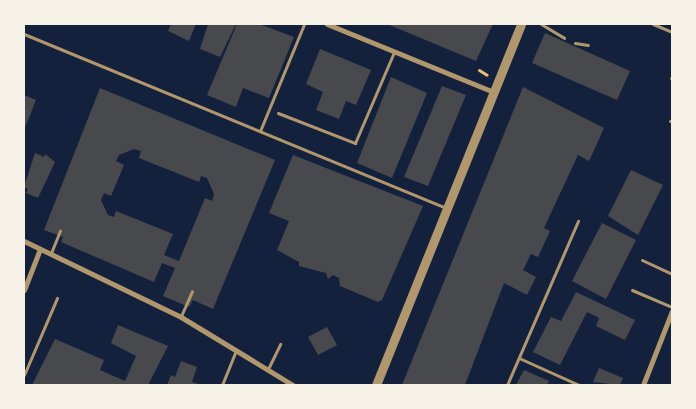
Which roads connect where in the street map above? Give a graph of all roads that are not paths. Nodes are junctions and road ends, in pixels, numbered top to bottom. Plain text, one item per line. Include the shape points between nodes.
1 (304, 24) edge
2 (327, 24) edge
3 (521, 24) edge
4 (541, 24) edge
5 (653, 24) edge
6 (672, 32) edge
7 (24, 34) edge
8 (564, 38) dead end
9 (575, 43) dead end
10 (588, 45) dead end
11 (394, 51) junction
12 (494, 92) junction
13 (278, 113) dead end
14 (260, 131) junction
15 (447, 208) junction
16 (578, 221) dead end
17 (60, 231) dead end
18 (24, 241) edge
19 (40, 249) junction
20 (51, 254) junction
21 (642, 260) dead end
22 (672, 274) edge
23 (24, 290) edge
24 (632, 290) dead end
25 (192, 291) dead end
26 (57, 298) dead end
27 (672, 307) edge
28 (672, 311) edge
29 (181, 317) junction
30 (280, 344) dead end
31 (236, 350) junction
32 (519, 358) junction
33 (267, 370) junction
34 (24, 375) edge
35 (222, 385) edge
36 (293, 385) edge
37 (376, 385) edge
38 (508, 385) edge
39 (579, 385) edge
40 (643, 385) edge

1 - 14 lane
2 - 11 street
3 - 12 street
4 - 8 lane
5 - 6 lane
7 - 14 lane
9 - 10 lane
11 - 12 street
11 - 13 lane via 355,143
12 - 15 street
14 - 15 lane
15 - 37 street
16 - 32 lane
17 - 20 lane
18 - 19 street
19 - 20 street
19 - 23 street
20 - 29 street
21 - 22 lane
24 - 27 lane
25 - 29 lane
26 - 34 lane
28 - 40 street
29 - 31 street
30 - 33 lane
31 - 33 street
31 - 35 lane
32 - 38 lane
32 - 39 lane
33 - 36 street

